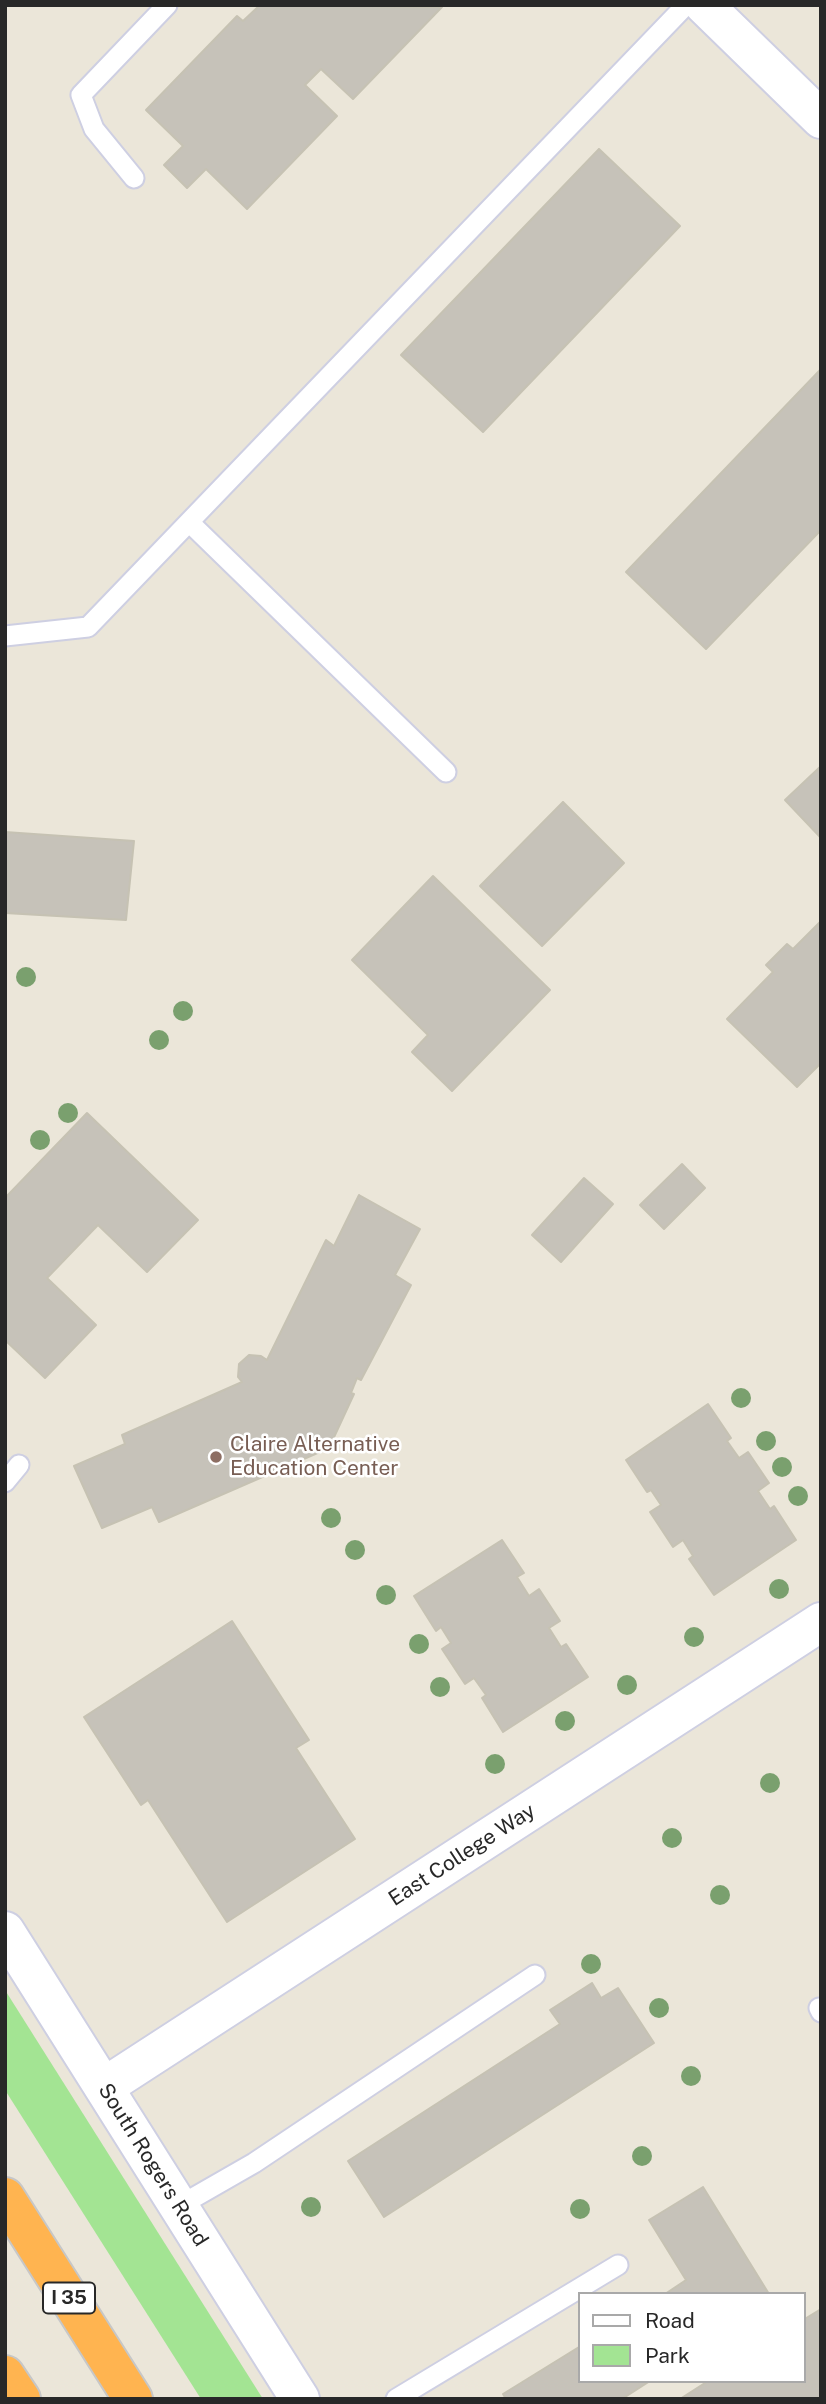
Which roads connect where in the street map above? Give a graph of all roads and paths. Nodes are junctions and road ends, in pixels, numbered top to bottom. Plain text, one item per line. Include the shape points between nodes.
1 (167, 5) edge
2 (685, 5) edge
3 (704, 5) edge
4 (821, 119) edge
5 (134, 178) dead end
6 (190, 522) junction
7 (5, 636) edge
8 (446, 772) dead end
9 (5, 1472) edge
10 (5, 1482) edge
11 (821, 1622) edge
12 (5, 1931) edge
13 (535, 1975) dead end
14 (104, 2087) junction
15 (5, 2197) edge
16 (178, 2206) junction
17 (618, 2265) dead end
18 (5, 2375) edge
19 (20, 2399) edge
20 (133, 2399) edge
21 (300, 2399) edge
22 (396, 2399) edge

1 - 5 lane via 81,95 94,128
2 - 6 lane
3 - 4 street
6 - 7 lane via 88,628
6 - 8 lane
9 - 10 lane via 19,1465
11 - 14 street, East College Way
12 - 14 street, South Rogers Road
13 - 16 lane via 254,2163
14 - 16 street, South Rogers Road
15 - 20 highway, I 35
16 - 21 street, South Rogers Road
17 - 22 lane
18 - 19 highway

